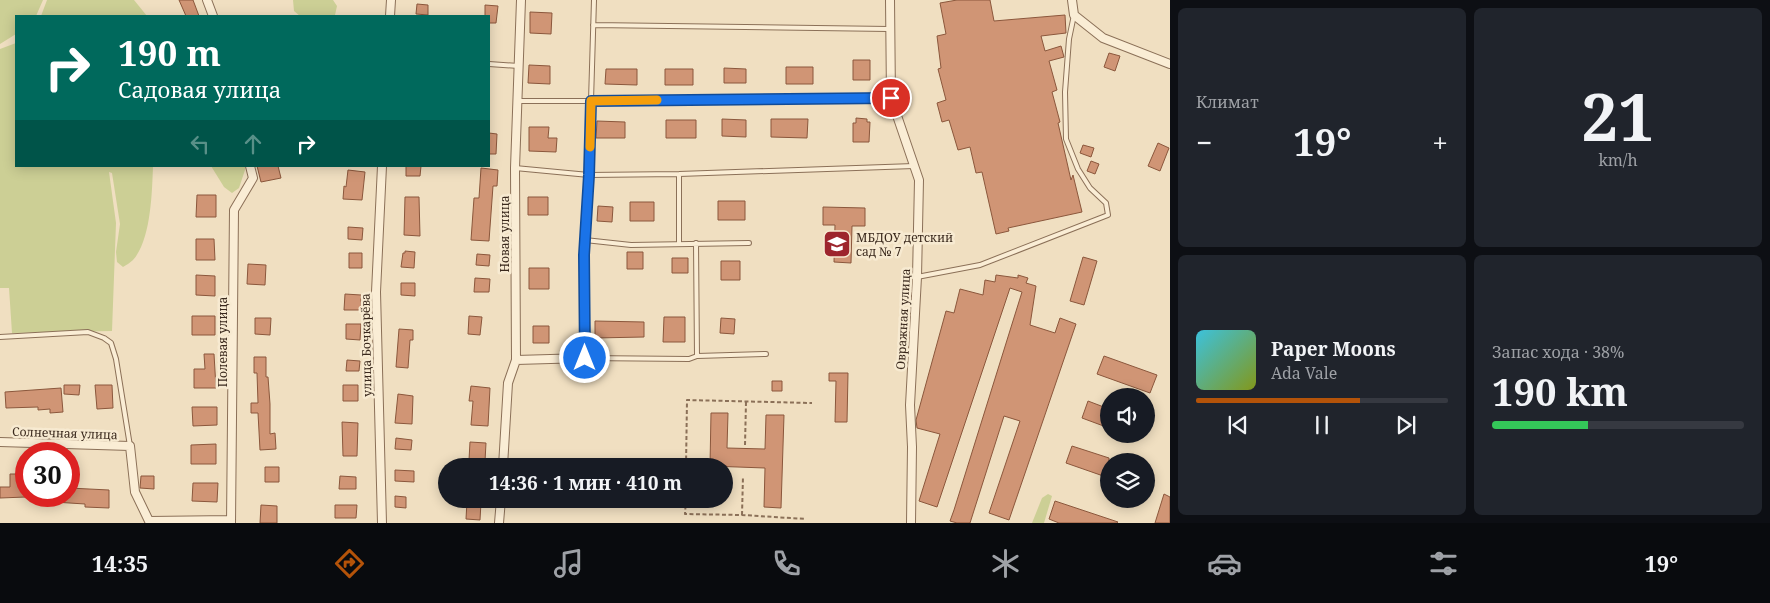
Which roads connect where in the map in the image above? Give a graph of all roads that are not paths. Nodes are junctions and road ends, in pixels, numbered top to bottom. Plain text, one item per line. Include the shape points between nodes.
1 (207, 0) edge
2 (391, 0) edge
3 (521, 0) edge
4 (594, 0) edge
5 (890, 0) edge
6 (1072, 0) edge
7 (213, 15) edge
8 (390, 15) edge
9 (1074, 15) junction
10 (593, 25) junction
11 (889, 29) junction
12 (490, 64) edge
13 (1170, 64) edge
14 (519, 66) junction
15 (891, 98) junction
16 (518, 101) junction
17 (591, 101) junction
18 (914, 166) junction
19 (250, 167) edge
20 (382, 167) edge
21 (515, 168) junction
22 (679, 174) junction
23 (589, 175) junction
24 (585, 240) junction
25 (678, 243) junction
26 (696, 243) junction
27 (749, 243) dead end
28 (917, 277) junction
29 (0, 337) edge
30 (766, 354) dead end
31 (697, 356) junction
32 (585, 358) junction
33 (516, 360) junction
34 (0, 442) edge
35 (130, 446) junction
36 (503, 458) edge
37 (500, 508) edge
38 (231, 522) edge
39 (382, 523) edge
40 (499, 523) edge
41 (911, 523) edge

1 - 7 street
2 - 8 street
3 - 14 street, Новая улица
4 - 10 lane
5 - 11 street, Овражная улица
6 - 9 street
9 - 13 street via 1103,38
9 - 28 lane via 1065,82 1066,139 1078,170 1106,203 1108,215 980,265
10 - 11 lane
10 - 17 lane
11 - 15 street, Овражная улица
12 - 14 lane
14 - 16 street, Новая улица
15 - 17 street
15 - 18 street, Овражная улица
16 - 17 lane
16 - 21 street, Новая улица
17 - 23 street
18 - 22 lane
18 - 28 street, Овражная улица via 919,180
19 - 38 street, Полевая улица via 253,178 234,210
20 - 39 street, улица Бочкарёва via 376,292
21 - 23 lane
21 - 33 street, Новая улица
22 - 23 lane
22 - 25 lane
23 - 24 street
24 - 25 lane via 631,245
24 - 32 street
25 - 26 lane
26 - 27 lane
26 - 31 lane
28 - 41 street, Овражная улица via 910,405
29 - 35 lane via 88,332 111,343
30 - 31 lane
31 - 32 lane via 689,359
32 - 33 street
33 - 36 street, Новая улица via 508,383
34 - 35 street, Солнечная улица
35 - 38 street via 135,492 149,520
37 - 40 street

